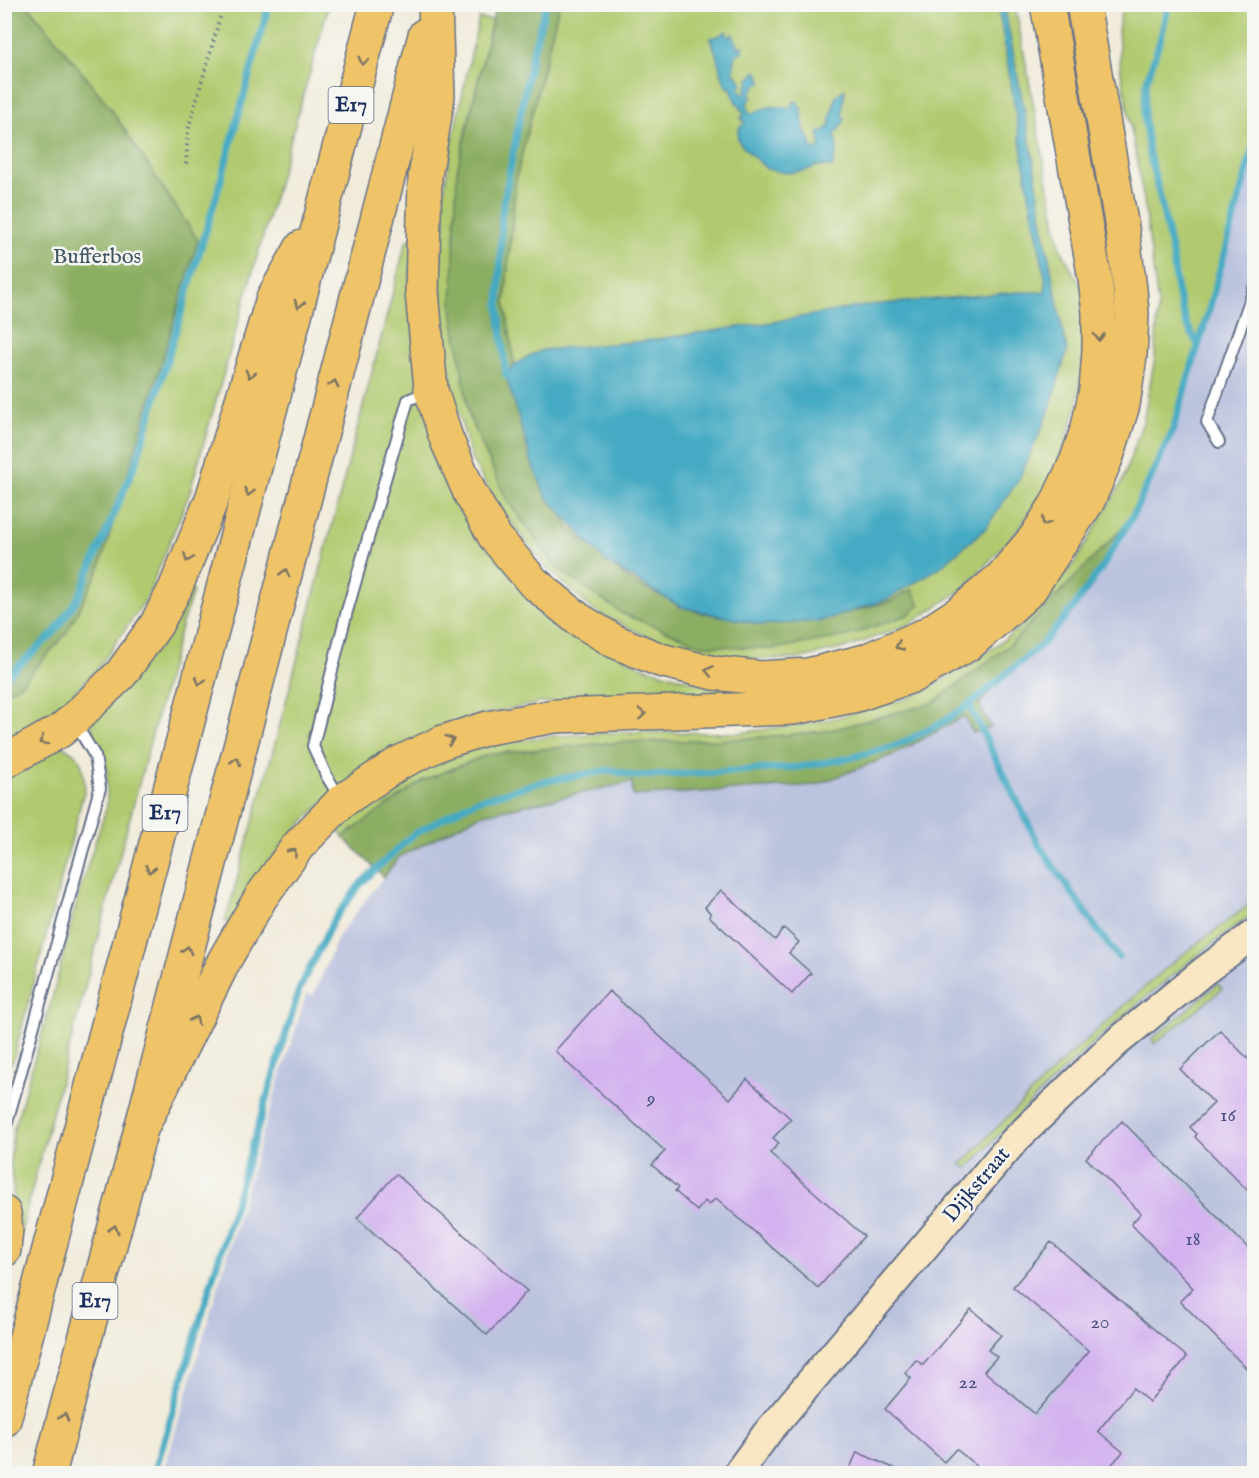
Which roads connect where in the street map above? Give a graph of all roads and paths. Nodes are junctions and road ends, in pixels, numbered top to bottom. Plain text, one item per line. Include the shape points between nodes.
1 (224, 4) edge
2 (377, 4) edge
3 (434, 4) edge
4 (1035, 4) edge
5 (1047, 4) edge
6 (1083, 4) edge
7 (1105, 4) edge
8 (186, 164) dead end
9 (325, 207) junction
10 (1095, 279) junction
11 (1254, 289) edge
12 (1130, 356) junction
13 (431, 390) junction
14 (1219, 442) dead end
15 (73, 720) junction
16 (4, 762) edge
17 (342, 801) junction
18 (1254, 934) edge
19 (141, 1129) junction
20 (4, 1133) edge
21 (4, 1213) edge
22 (4, 1250) edge
23 (4, 1420) edge
24 (49, 1473) edge
25 (737, 1473) edge

1 - 8 path via 188,130
2 -> 9 highway, E17
3 - 13 highway via 438,96 425,177 422,291
19 -> 3 highway, E17
4 - 10 highway via 1076,235
5 - 10 highway
6 - 12 highway via 1122,228 1132,314
7 - 12 highway via 1102,40 1106,77 1142,300 1141,334
9 -> 15 highway via 273,298 212,499 175,589 156,625 121,674
9 -> 23 highway, E17
10 -> 13 highway via 1099,351 1088,427 1056,504 1035,538 1002,577 926,635 864,661 808,675 761,678 714,673 660,660 614,641 578,619 533,582 495,537 446,438
11 - 14 lane via 1207,422
17 -> 12 highway via 399,763 443,742 488,728 555,716 793,708 857,695 915,675 969,644 1029,591 1088,501 1123,405
13 - 17 lane via 408,400 313,746
15 -> 16 highway
15 - 20 lane via 95,756 100,788
19 -> 17 highway via 225,959 261,897 298,846
18 - 25 street, Dijkstraat via 1116,1043 1014,1141
24 -> 19 highway, E17
21 - 22 highway

